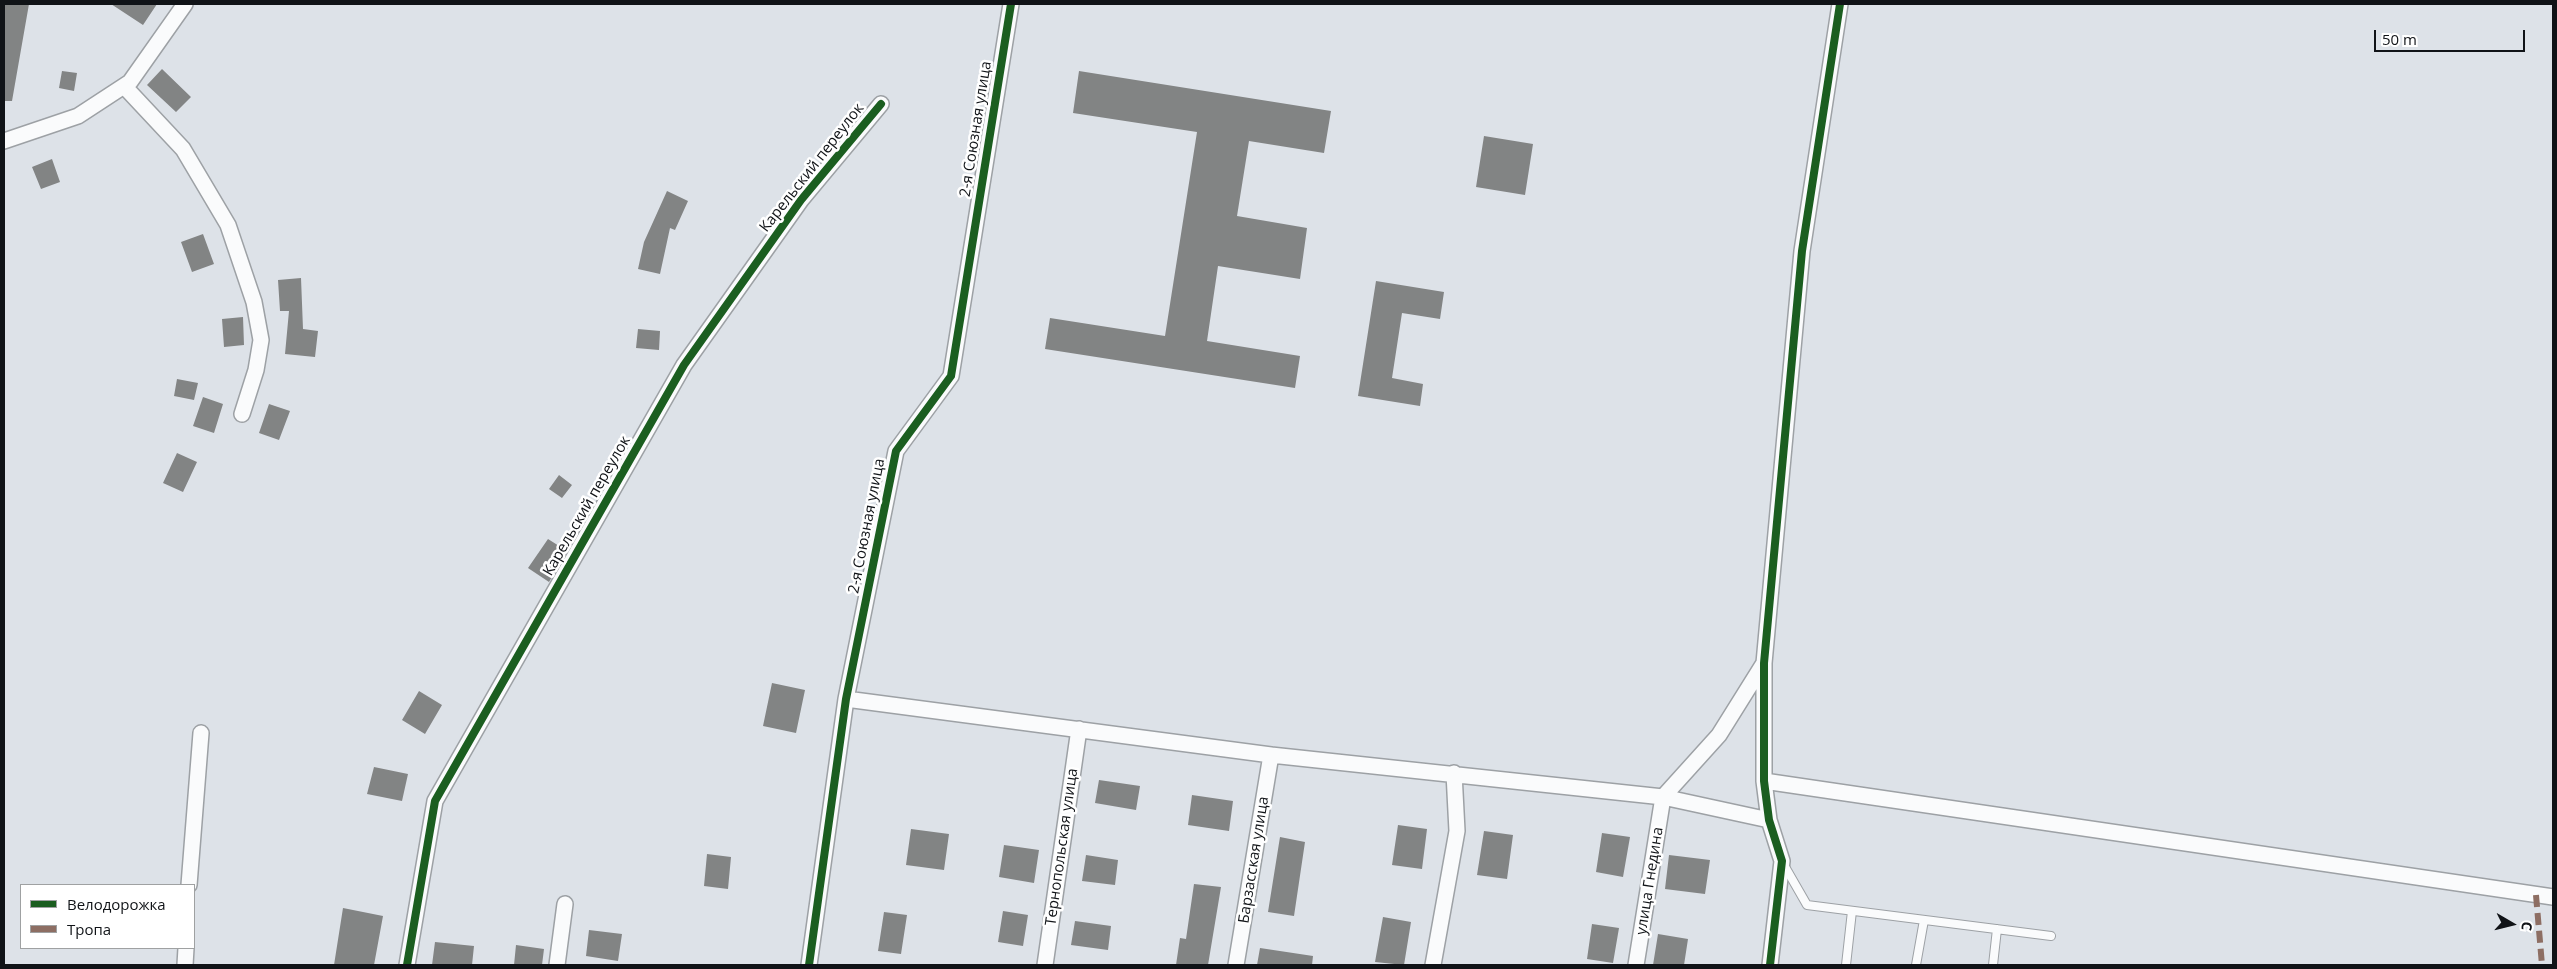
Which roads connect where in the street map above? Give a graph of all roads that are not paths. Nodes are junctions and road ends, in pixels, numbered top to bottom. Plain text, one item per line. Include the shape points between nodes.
1 (186, 4) edge
2 (1011, 4) edge
3 (1840, 4) edge
4 (124, 86) junction
5 (880, 104) dead end
6 (4, 141) edge
7 (242, 414) dead end
8 (1764, 663) junction
9 (846, 699) junction
10 (1079, 730) junction
11 (201, 733) dead end
12 (1271, 754) junction
13 (1454, 774) junction
14 (1764, 781) junction
15 (1664, 797) junction
16 (1769, 820) junction
17 (1782, 861) junction
18 (189, 884) edge
19 (2553, 897) edge
20 (565, 904) dead end
21 (1852, 911) junction
22 (1924, 920) junction
23 (1997, 929) junction
24 (2051, 936) dead end
25 (186, 949) edge
26 (185, 965) edge
27 (407, 965) edge
28 (557, 965) edge
29 (809, 965) edge
30 (1045, 965) edge
31 (1236, 965) edge
32 (1433, 965) edge
33 (1636, 965) edge
34 (1770, 965) edge
35 (1846, 965) edge
36 (1916, 965) edge
37 (1992, 965) edge

1 - 4 street
2 - 9 street, 2-я Союзная улица via 951,376 896,451
3 - 8 street via 1802,251
4 - 6 street via 78,116
4 - 7 street via 183,149 228,225 254,302 261,340 256,370
5 - 27 street, Карельский переулок via 801,200 684,365 435,801
8 - 14 street
8 - 15 street via 1719,735
9 - 10 street
9 - 29 street, 2-я Союзная улица
10 - 12 street
10 - 30 street, Тернопольская улица
11 - 18 street
12 - 13 street
12 - 31 street, Барзасская улица
13 - 15 street
13 - 32 street via 1457,831
14 - 16 street
14 - 19 street
15 - 16 street
15 - 33 street, улица Гнедина
16 - 17 street
17 - 21 lane via 1807,905
17 - 34 street
20 - 28 street
21 - 22 lane
21 - 35 lane
22 - 23 lane
22 - 36 lane
23 - 24 lane
23 - 37 lane
25 - 26 street

